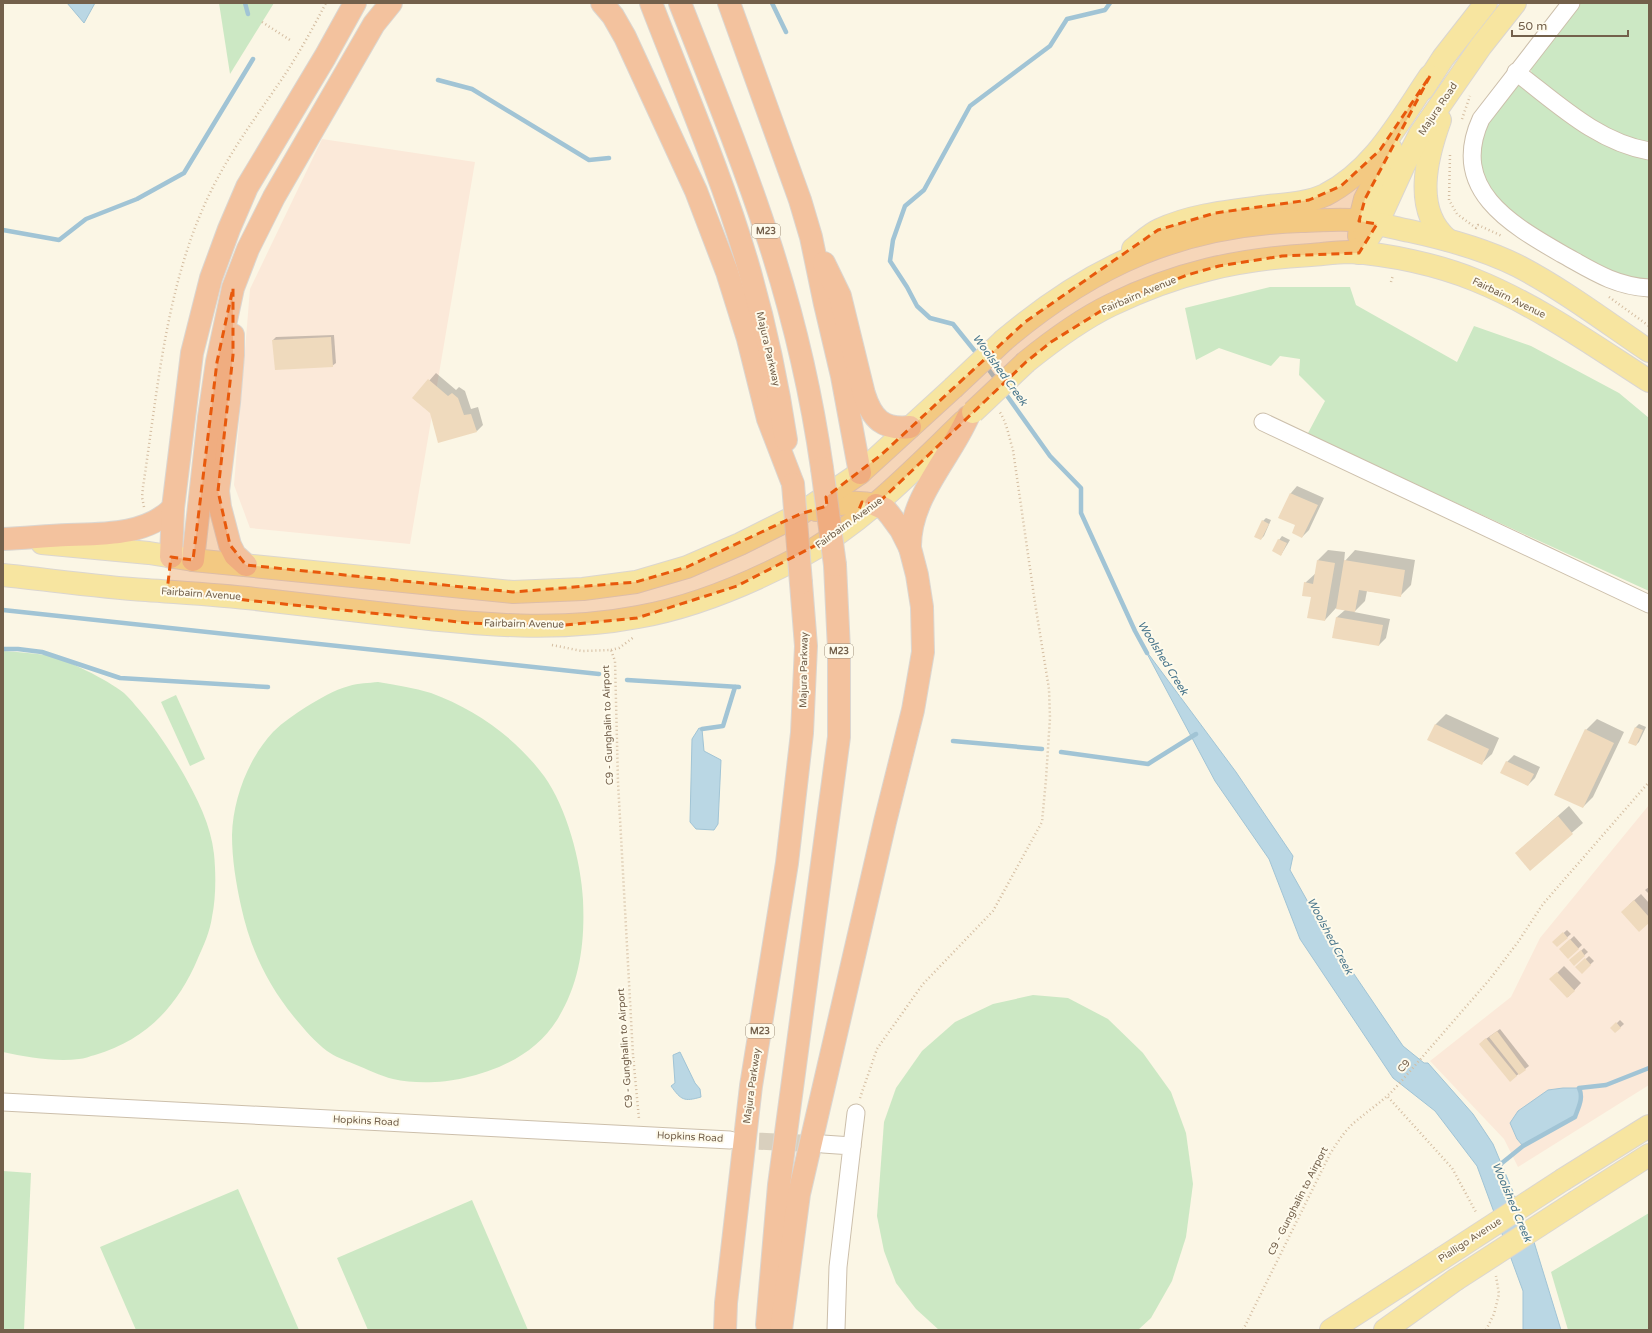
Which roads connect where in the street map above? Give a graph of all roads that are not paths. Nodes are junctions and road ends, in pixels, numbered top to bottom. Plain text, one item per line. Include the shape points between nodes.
1 (355, 3) edge
2 (391, 3) edge
3 (602, 3) edge
4 (651, 3) edge
5 (680, 3) edge
6 (729, 3) edge
7 (1486, 3) edge
8 (1515, 3) edge
9 (1571, 3) edge
10 (1516, 72) junction
11 (1430, 76) junction
12 (1450, 90) junction
13 (1649, 151) edge
14 (1369, 222) junction
15 (811, 237) junction
16 (1448, 240) junction
17 (1359, 253) junction
18 (1104, 270) junction
19 (233, 288) junction
20 (1649, 288) edge
21 (1649, 351) edge
22 (1649, 382) edge
23 (970, 415) junction
24 (1263, 422) dead end
25 (910, 427) junction
26 (860, 473) junction
27 (793, 484) junction
28 (869, 504) junction
29 (173, 508) junction
30 (800, 514) junction
31 (3, 539) edge
32 (910, 548) junction
33 (170, 557) junction
34 (193, 560) junction
35 (246, 565) junction
36 (3, 576) edge
37 (167, 592) junction
38 (190, 592) junction
39 (1649, 604) edge
40 (3, 1102) edge
41 (856, 1113) road end
42 (1646, 1127) edge
43 (730, 1140) tunnel mouth
44 (823, 1144) tunnel mouth
45 (852, 1146) junction
46 (1649, 1155) edge
47 (725, 1330) edge
48 (766, 1330) edge
49 (781, 1330) edge
50 (836, 1330) edge
51 (1332, 1330) edge
52 (1385, 1330) edge

1 - 29 highway via 325,58 247,186 229,229 205,300 192,353
2 - 19 highway via 374,24 274,197 248,249
3 - 27 highway via 625,37 696,191 727,272 748,339 768,419
4 - 27 highway, Majura Parkway / M23 via 711,158 746,261 773,366
5 - 48 highway, M23, bridge via 754,196 796,331 815,420 835,565 839,650 839,737 778,1192
6 - 15 highway
7 - 11 main road, Majura Road
8 - 12 main road, Majura Road
9 - 10 street
10 - 13 street via 1592,130 1622,144
10 - 20 street via 1481,119 1476,130 1472,153 1473,167 1484,193 1508,221 1606,279 1632,287
11 - 14 main road, Majura Road via 1365,199
11 - 18 main road via 1380,150 1358,172 1332,191 1309,200 1215,213 1169,226 1151,235
12 - 14 main road, Majura Road via 1420,134
12 - 16 main road via 1430,147 1426,172 1429,212 1436,227
14 - 16 main road
14 - 17 main road
14 - 18 main road via 1265,222 1174,241
15 - 25 highway via 840,296 869,409 886,426 899,429
15 - 26 highway via 842,376
16 - 21 main road via 1517,266 1563,292
17 - 22 main road, Fairbairn Avenue via 1430,266 1491,287 1540,312
17 - 23 main road, Fairbairn Avenue, bridge via 1342,252 1252,260 1187,275 1147,289 1109,306 1051,342
18 - 25 main road, bridge via 1041,310 1004,340
19 - 34 highway via 217,362
19 - 35 highway via 233,355 218,491 230,545
23 - 28 main road, Fairbairn Avenue
23 - 32 highway via 916,512 911,528
24 - 39 street
25 - 26 main road
26 - 28 main road
26 - 30 main road
27 - 47 highway, Majura Parkway / M23, bridge via 806,646 802,733 787,863 751,1086
28 - 30 main road via 840,504
28 - 32 highway via 885,509 890,514
28 - 38 main road, Fairbairn Avenue via 847,526 803,555 738,586 663,612 585,624 533,626 469,623
29 - 31 highway via 156,521 112,533
29 - 33 highway
30 - 35 main road via 686,568 636,582 583,588 513,592
31 - 33 main road
32 - 49 highway via 922,607 921,666 913,710 800,1194
33 - 34 main road
33 - 37 main road
34 - 35 main road
34 - 38 main road
36 - 37 main road, Fairbairn Avenue
37 - 38 main road, Fairbairn Avenue
40 - 43 street, Hopkins Road
41 - 45 street
42 - 51 main road, Pialligo Avenue, bridge
44 - 45 street
45 - 50 street via 838,1267
46 - 52 main road, bridge via 1455,1280

